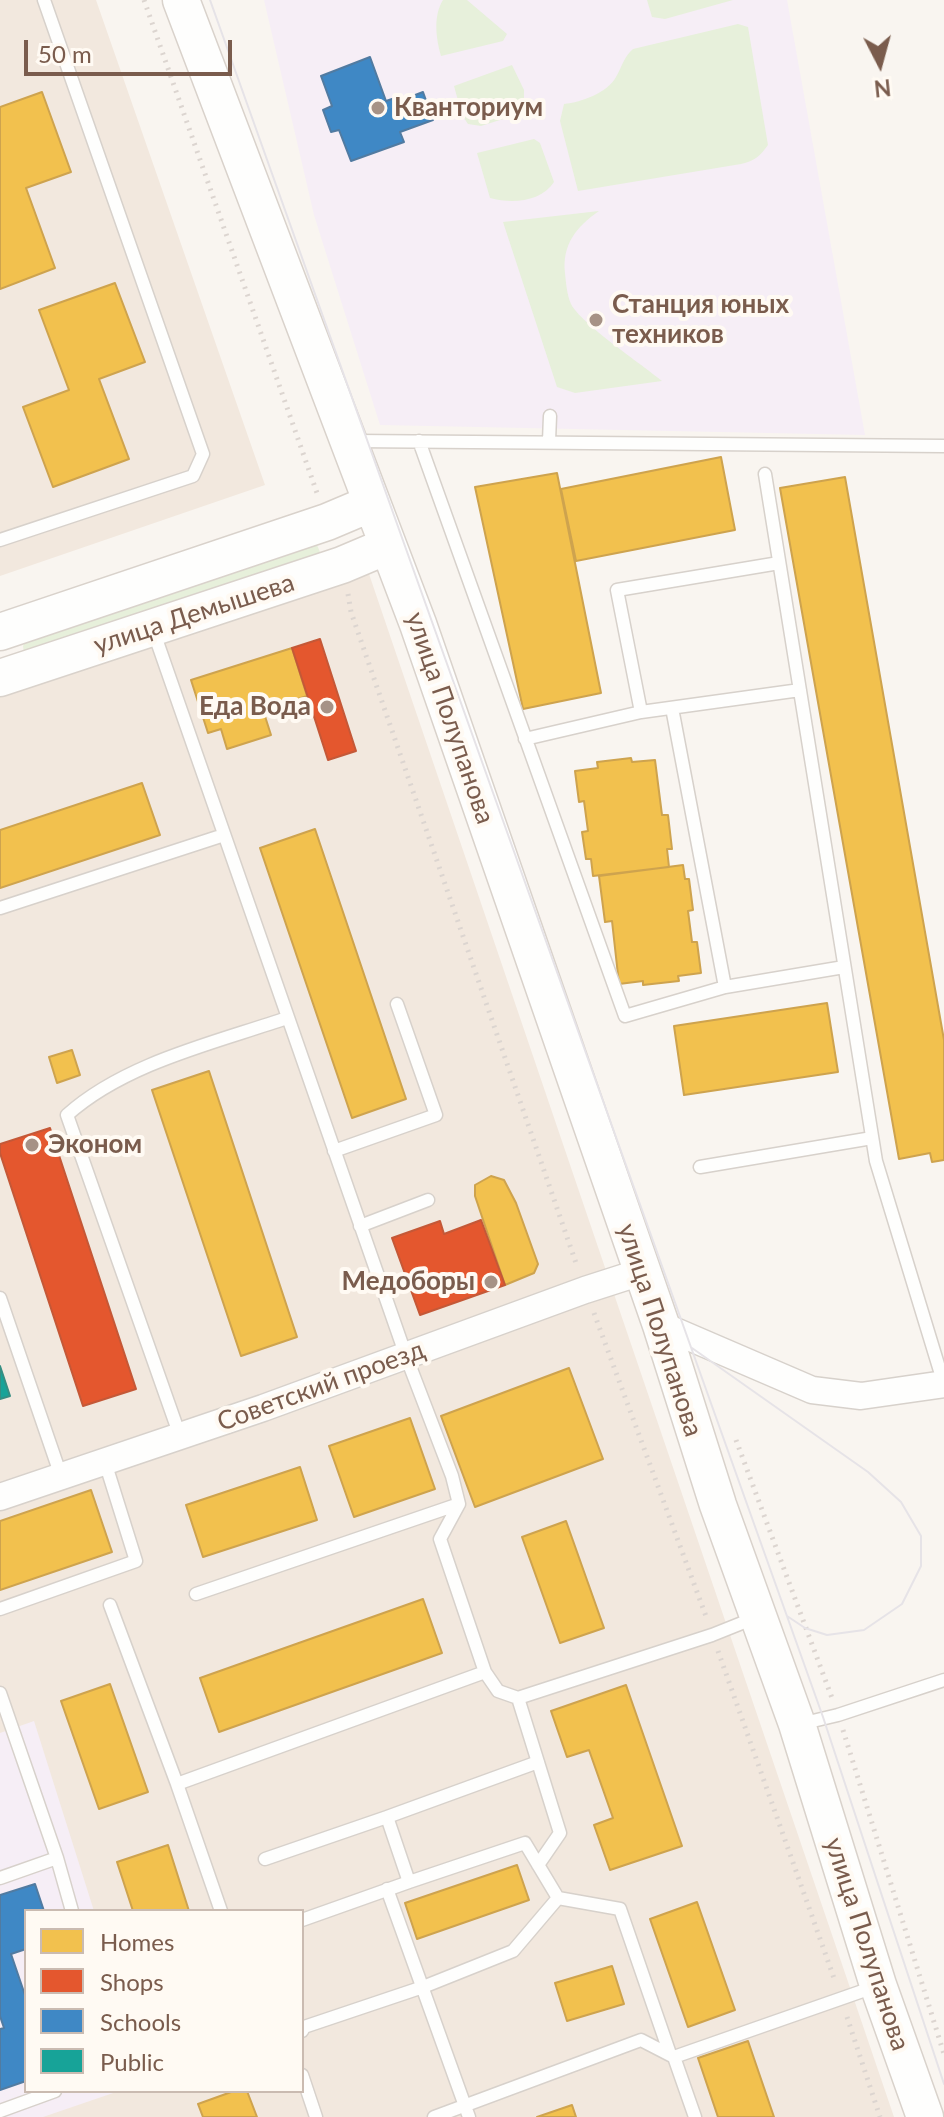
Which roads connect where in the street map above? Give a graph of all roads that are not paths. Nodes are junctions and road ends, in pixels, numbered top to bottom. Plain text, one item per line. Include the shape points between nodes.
1 (44, 0) edge
2 (181, 0) edge
3 (550, 416) dead end
4 (348, 439) junction
5 (419, 441) junction
6 (549, 441) junction
7 (944, 446) edge
8 (765, 474) dead end
9 (372, 503) junction
10 (0, 540) edge
11 (387, 546) junction
12 (779, 563) junction
13 (152, 627) junction
14 (0, 633) edge
15 (6, 676) edge
16 (800, 690) junction
17 (672, 708) junction
18 (641, 712) junction
19 (525, 739) junction
20 (224, 835) junction
21 (0, 908) edge
22 (844, 967) junction
23 (725, 987) junction
24 (397, 1004) dead end
25 (287, 1018) junction
26 (872, 1138) junction
27 (334, 1151) junction
28 (700, 1167) dead end
29 (428, 1200) dead end
30 (360, 1226) junction
31 (641, 1272) junction
32 (1, 1307) edge
33 (661, 1325) junction
34 (406, 1356) junction
35 (944, 1384) edge
36 (180, 1436) junction
37 (105, 1461) junction
38 (61, 1476) junction
39 (0, 1497) edge
40 (459, 1504) junction
41 (196, 1594) dead end
42 (110, 1605) dead end
43 (0, 1609) edge
44 (757, 1617) junction
45 (485, 1672) junction
46 (944, 1680) edge
47 (0, 1693) edge
48 (518, 1698) junction
49 (797, 1724) junction
50 (538, 1762) junction
51 (177, 1784) junction
52 (387, 1817) junction
53 (57, 1858) junction
54 (265, 1859) dead end
55 (538, 1865) junction
56 (0, 1878) edge
57 (409, 1882) junction
58 (387, 1889) junction
59 (558, 1898) junction
60 (71, 1909) edge
61 (220, 1909) edge
62 (304, 1919) edge
63 (878, 1985) junction
64 (423, 1987) junction
65 (304, 2027) edge
66 (672, 2055) junction
67 (304, 2081) edge
68 (50, 2093) edge
69 (0, 2111) edge
70 (467, 2111) edge
71 (316, 2117) edge
72 (434, 2117) edge
73 (695, 2117) edge
74 (925, 2117) edge

1 - 10 lane via 203,454 193,476
2 - 4 street
3 - 6 lane
4 - 5 lane
4 - 9 street
5 - 6 lane
5 - 19 lane
6 - 7 lane
8 - 12 lane
9 - 11 street, улица Полупанова
9 - 14 street, улица Демышева
11 - 13 street, улица Демышева
11 - 31 street, улица Полупанова
12 - 16 lane
12 - 18 lane via 617,590
13 - 15 street, улица Демышева
13 - 20 lane
14 - 15 street
16 - 17 lane
16 - 22 lane
17 - 18 lane
17 - 23 lane
18 - 19 lane
19 - 23 lane via 625,1016
20 - 21 lane
20 - 25 lane
22 - 23 lane
22 - 26 lane
24 - 27 lane via 436,1115
25 - 27 lane
25 - 36 lane via 133,1072 87,1097 67,1115
26 - 28 lane
26 - 35 lane
27 - 30 lane
29 - 30 lane
30 - 34 lane
31 - 33 street, улица Полупанова
31 - 34 street, Советский проезд
32 - 38 lane
33 - 35 street via 812,1390 861,1396
33 - 44 street, улица Полупанова
34 - 36 street, Советский проезд
34 - 40 lane
36 - 37 street, Советский проезд
37 - 38 street, Советский проезд
37 - 43 lane via 136,1561
38 - 39 street, Советский проезд
40 - 41 lane
40 - 45 lane via 440,1539
42 - 51 lane
44 - 48 lane
44 - 49 street, улица Полупанова
45 - 48 lane via 498,1691
45 - 51 lane
46 - 49 lane
47 - 53 lane
48 - 50 lane
49 - 63 street, улица Полупанова
50 - 52 lane
50 - 55 lane via 560,1833
51 - 61 lane
52 - 54 lane
52 - 57 lane
53 - 56 lane
53 - 60 lane
55 - 57 lane via 525,1843
55 - 59 lane
57 - 58 lane
58 - 62 lane
58 - 64 lane
59 - 64 lane via 513,1951
59 - 66 lane via 620,1909
63 - 66 lane
63 - 74 street, улица Полупанова
64 - 65 lane
64 - 70 lane
66 - 70 lane via 641,2040
66 - 73 lane
67 - 71 lane
68 - 69 lane
70 - 72 lane

